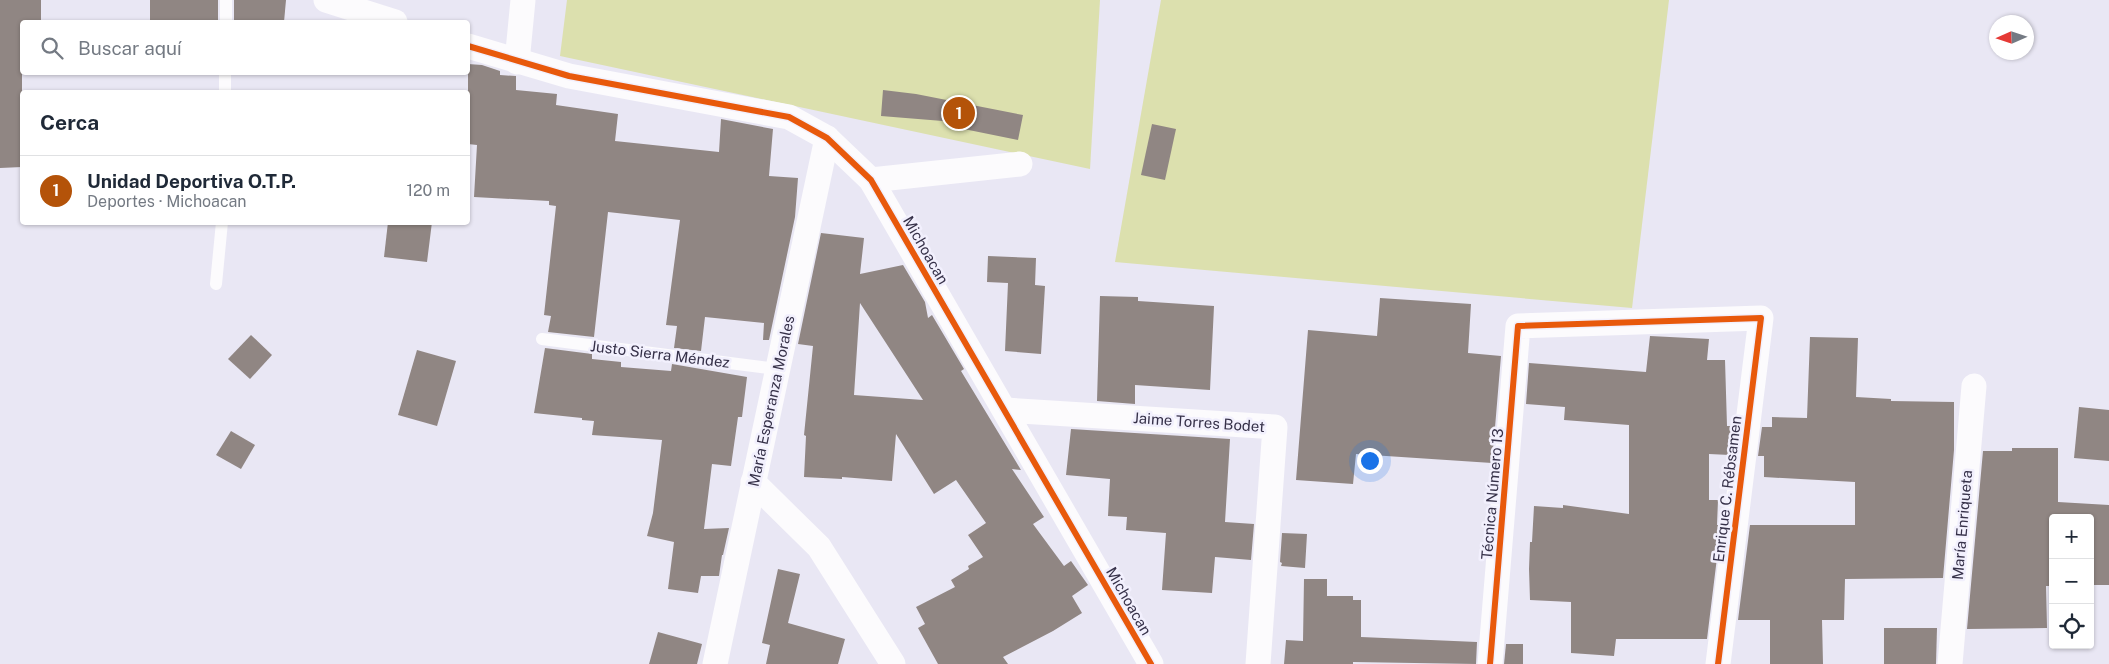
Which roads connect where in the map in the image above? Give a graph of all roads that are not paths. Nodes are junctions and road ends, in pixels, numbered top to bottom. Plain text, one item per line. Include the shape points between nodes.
1 (226, 0) edge
2 (326, 0) edge
3 (523, 0) edge
4 (226, 20) edge
5 (390, 20) edge
6 (470, 47) edge
7 (517, 62) junction
8 (225, 75) edge
9 (225, 90) edge
10 (827, 138) junction
11 (1020, 164) dead end
12 (871, 180) junction
13 (222, 225) edge
14 (216, 284) dead end
15 (1518, 326) joint
16 (542, 338) dead end
17 (778, 369) junction
18 (1974, 386) dead end
19 (1005, 410) junction
20 (753, 482) junction
21 (714, 664) edge
22 (894, 664) edge
23 (1151, 664) edge
24 (1258, 664) edge
25 (1490, 664) edge
26 (1718, 664) edge
27 (1950, 664) edge

1 - 4 lane
2 - 5 street
3 - 7 street
6 - 7 street, Michoacan
7 - 10 street, Michoacan via 569,76 790,117
8 - 9 lane
10 - 12 street, Michoacan
10 - 17 street, María Esperanza Morales
11 - 12 street
12 - 19 street, Michoacan
13 - 14 lane
15 - 25 street, Técnica Número 13
15 - 26 street, Enrique C. Rébsamen via 1761,318
16 - 17 lane, Justo Sierra Méndez
17 - 20 street, María Esperanza Morales
18 - 27 street, María Enriqueta
19 - 23 street, Michoacan
19 - 24 street, Jaime Torres Bodet via 1275,427
20 - 21 street, María Esperanza Morales
20 - 22 street via 819,547

